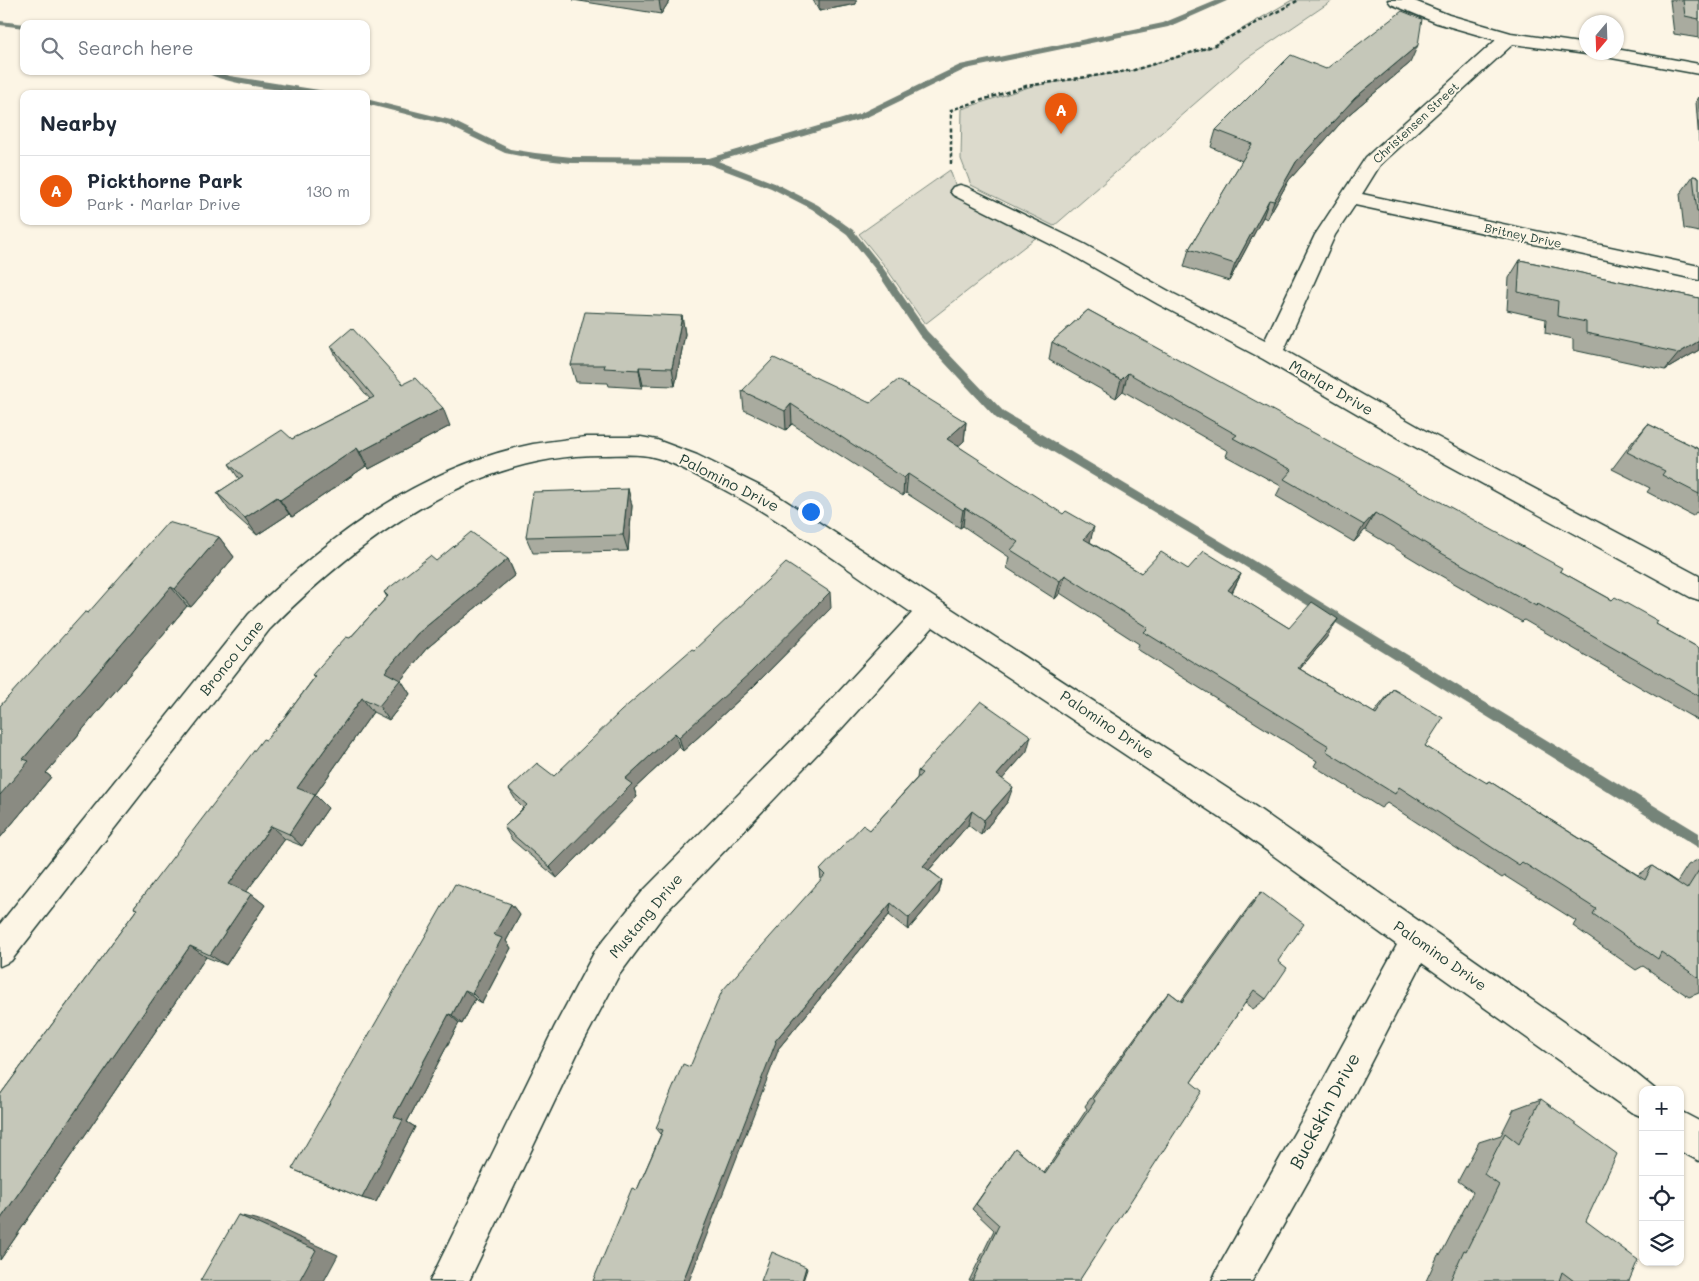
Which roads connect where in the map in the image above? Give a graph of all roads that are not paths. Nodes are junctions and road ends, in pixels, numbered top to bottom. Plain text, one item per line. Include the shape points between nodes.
1 (1397, 0) edge
2 (1509, 38) junction
3 (1579, 48) edge
4 (1624, 55) edge
5 (1699, 69) edge
6 (960, 191) road end
7 (1348, 197) junction
8 (1699, 273) edge
9 (1271, 353) junction
10 (534, 452) joint
11 (1699, 589) edge
12 (930, 611) junction
13 (1417, 940) junction
14 (0, 950) edge
15 (1639, 1097) edge
16 (1683, 1131) edge
17 (1699, 1143) edge
18 (449, 1281) edge
19 (1231, 1281) edge

1 - 2 street via 1443,20
2 - 3 street
2 - 7 street, Christensen Street via 1373,161
4 - 5 street
6 - 9 street, Marlar Drive via 1077,249
7 - 8 street, Britney Drive
7 - 9 street, Christensen Street via 1325,235
9 - 11 street, Marlar Drive via 1415,436
10 - 12 street, Palomino Drive via 593,444 646,446 671,454 776,505
10 - 14 street, Bronco Lane via 504,460 446,484 394,511 342,545 285,594 259,622
12 - 13 street, Palomino Drive via 1282,842
12 - 18 street, Mustang Drive via 832,719 654,902 607,963
13 - 15 street, Palomino Drive
13 - 19 street, Buckskin Drive via 1313,1136
16 - 17 street

